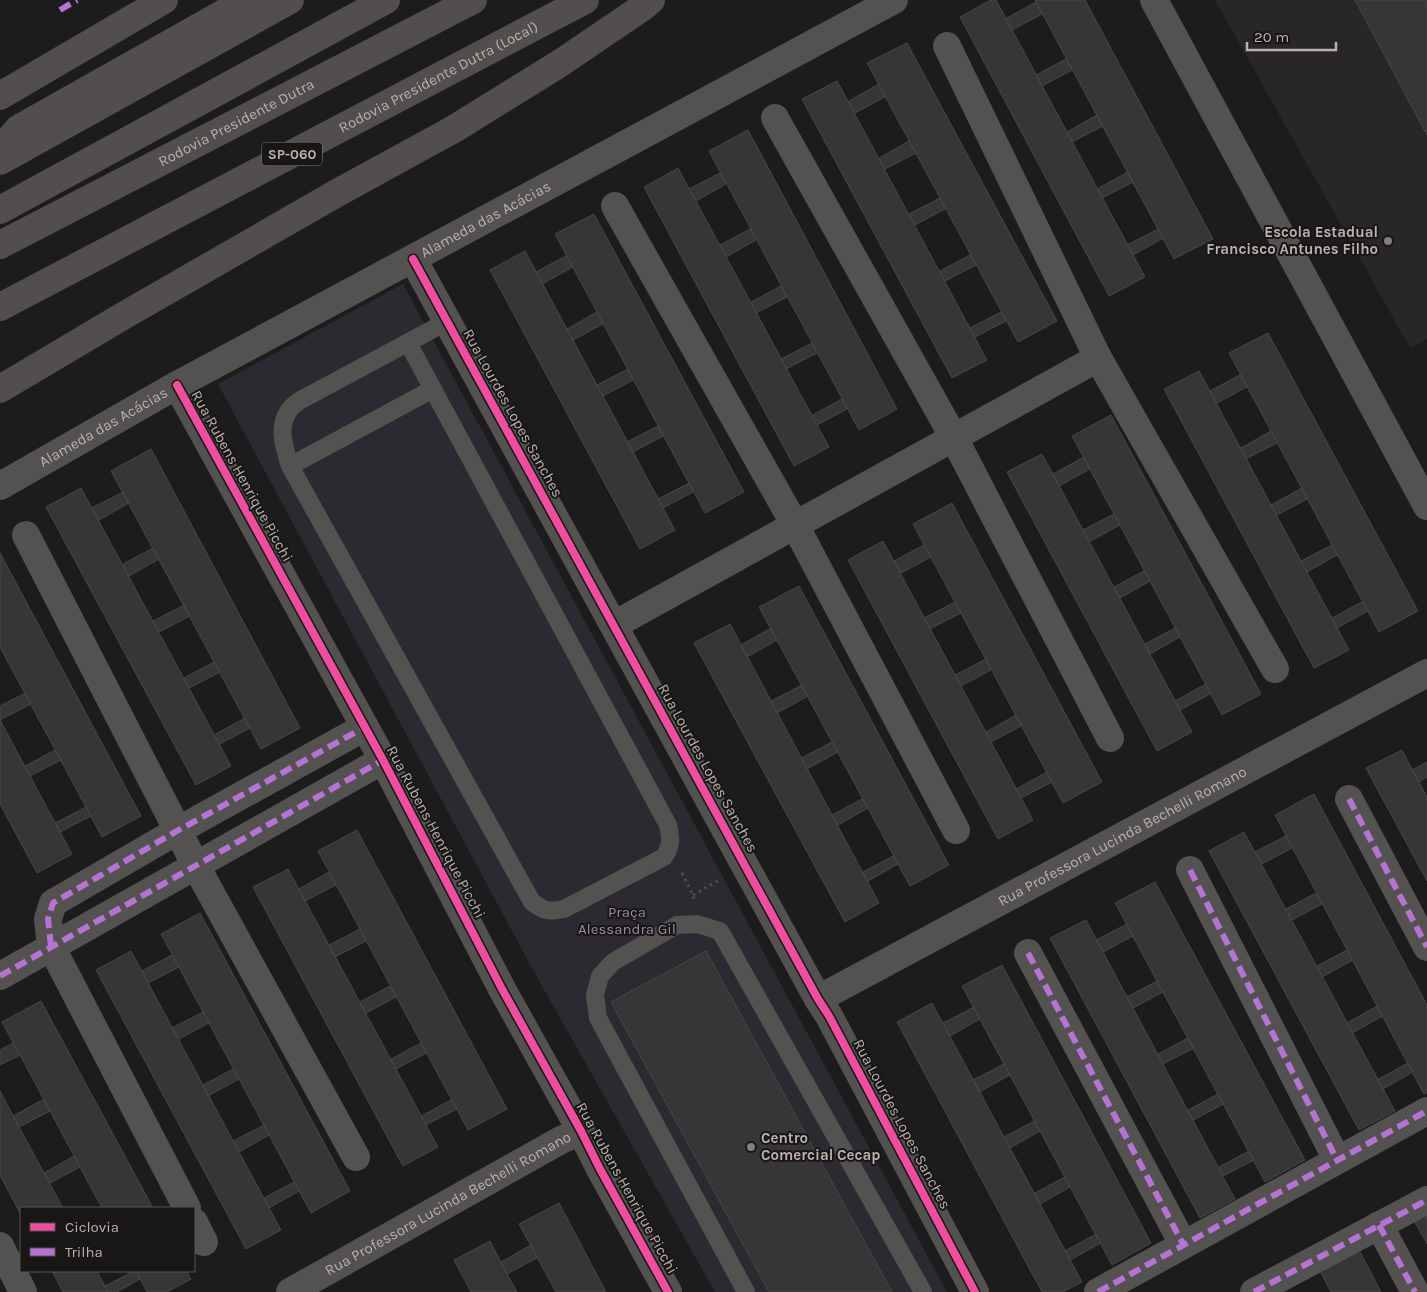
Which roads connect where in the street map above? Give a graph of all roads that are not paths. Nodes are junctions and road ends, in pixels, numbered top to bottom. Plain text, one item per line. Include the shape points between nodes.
1 (164, 0) edge
2 (246, 0) edge
3 (290, 0) edge
4 (386, 0) edge
5 (473, 0) edge
6 (585, 0) edge
7 (651, 0) edge
8 (894, 0) edge
9 (1154, 0) edge
10 (947, 46) dead end
11 (0, 96) edge
12 (775, 118) dead end
13 (0, 151) edge
14 (0, 161) edge
15 (615, 206) dead end
16 (0, 210) edge
17 (0, 245) edge
18 (413, 259) junction
19 (0, 307) edge
20 (448, 321) junction
21 (408, 342) junction
22 (1098, 358) junction
23 (177, 385) junction
24 (0, 389) edge
25 (433, 389) junction
26 (954, 438) junction
27 (290, 466) junction
28 (0, 486) edge
29 (1427, 506) edge
30 (795, 525) junction
31 (26, 536) dead end
32 (614, 625) junction
33 (1275, 669) dead end
34 (1427, 673) edge
35 (365, 727) junction
36 (1110, 738) dead end
37 (383, 760) junction
38 (1349, 799) dead end
39 (956, 830) dead end
40 (177, 831) junction
41 (196, 866) junction
42 (1190, 870) dead end
43 (51, 946) junction
44 (1427, 947) edge
45 (1028, 953) dead end
46 (0, 976) edge
47 (818, 999) junction
48 (1427, 1110) edge
49 (580, 1131) junction
50 (356, 1157) dead end
51 (1337, 1160) junction
52 (1427, 1200) edge
53 (186, 1207) edge
54 (1379, 1226) junction
55 (1183, 1244) junction
56 (0, 1246) edge
57 (23, 1292) edge
58 (290, 1292) edge
59 (668, 1292) edge
60 (746, 1292) edge
61 (923, 1292) edge
62 (975, 1292) edge
63 (1098, 1292) edge
64 (1254, 1292) edge
65 (1415, 1292) edge

1 - 11 highway
2 - 13 highway via 18,129
3 - 14 highway
4 - 16 highway
5 - 17 highway, Rodovia Presidente Dutra
6 - 19 highway, Rodovia Presidente Dutra (Local) / SP-060
7 - 24 highway via 560,64 454,128
8 - 18 street, Alameda das Acácias
9 - 29 street
10 - 22 street
12 - 26 street
15 - 30 street
18 - 20 street, Rua Lourdes Lopes Sanches
18 - 23 street, Alameda das Acácias
20 - 21 lane
20 - 32 street, Rua Lourdes Lopes Sanches
21 - 25 lane
21 - 27 lane via 299,401 288,412 282,428
22 - 26 street
22 - 33 street
23 - 28 street, Alameda das Acácias
23 - 35 street, Rua Rubens Henrique Picchi
25 - 27 lane
25 - 27 lane via 668,825 671,838 664,857 564,909 551,912 532,902
26 - 30 street
26 - 36 street
30 - 32 street
30 - 39 street
31 - 40 street
32 - 47 street, Rua Lourdes Lopes Sanches
34 - 47 street, Rua Professora Lucinda Bechelli Romano
35 - 37 street, Rua Rubens Henrique Picchi
35 - 40 street
37 - 41 street
37 - 49 street, Rua Rubens Henrique Picchi
38 - 44 street
40 - 41 street
40 - 43 street via 53,903 48,920
41 - 43 street
41 - 50 street
42 - 51 street
43 - 46 street
43 - 53 street
45 - 55 street
47 - 62 street, Rua Lourdes Lopes Sanches
48 - 51 street
49 - 58 street, Rua Professora Lucinda Bechelli Romano
49 - 59 street, Rua Rubens Henrique Picchi
51 - 55 street
52 - 54 street
54 - 64 street
54 - 65 street
55 - 63 street
56 - 57 street
60 - 61 lane via 598,1018 595,995 600,976 613,962 677,925 697,924 720,931

